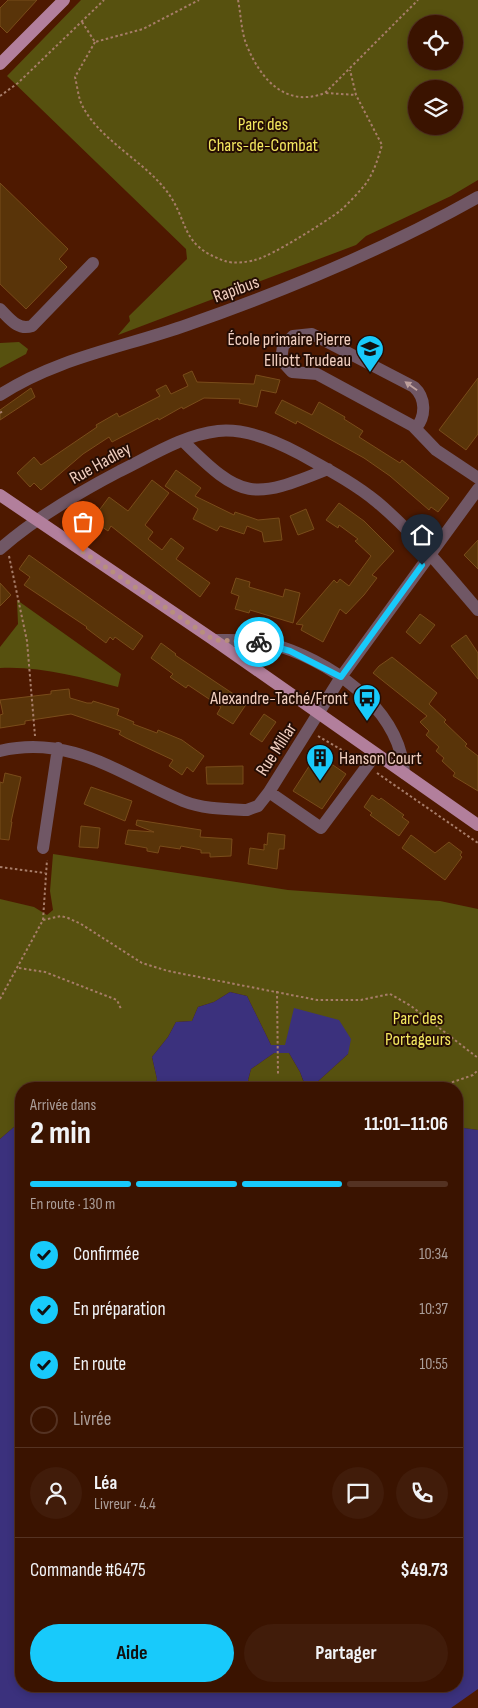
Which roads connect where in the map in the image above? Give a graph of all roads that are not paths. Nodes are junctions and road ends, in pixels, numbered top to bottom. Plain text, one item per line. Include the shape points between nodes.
1 (64, 0) edge
2 (2, 59) edge
3 (478, 197) edge
4 (93, 263) dead end
5 (0, 309) edge
6 (0, 395) edge
7 (416, 428) junction
8 (183, 441) junction
9 (328, 469) junction
10 (478, 478) edge
11 (478, 490) edge
12 (0, 495) edge
13 (36, 520) junction
14 (3, 547) edge
15 (430, 554) junction
16 (478, 610) edge
17 (214, 640) junction
18 (341, 677) junction
19 (318, 713) junction
20 (58, 748) junction
21 (0, 751) edge
22 (376, 754) junction
23 (404, 773) junction
24 (269, 792) junction
25 (478, 825) edge
26 (42, 848) road end

1 - 2 main road
3 - 6 street, Rapibus via 384,245 284,289 186,326 51,368
4 - 5 street via 32,326 27,328 16,324
7 -> 7 street via 424,410 421,396 414,387 314,335 298,334 283,346 281,353 286,368 295,373 317,374
7 - 10 street via 436,450
8 - 9 street, Rue Hadley via 217,431 234,430 289,448
8 - 9 street via 223,478 240,487 258,491 278,488
8 - 13 street, Rue Hadley via 100,481
9 - 15 street, Rue Hadley via 378,503
11 - 15 street, Rue Millar
12 - 13 main road
13 - 14 street
13 - 17 main road
15 - 16 street, Rue Hadley
15 - 18 street, Rue Millar
17 - 18 street via 268,643
17 - 19 main road
18 - 19 street, Rue Millar
18 - 23 street via 385,718 399,744
19 - 22 main road
19 - 24 street, Rue Millar
20 - 21 street, Rue Millar via 36,746
20 - 24 street, Rue Millar via 82,754 184,802 205,807 247,810 258,806
20 - 26 street
22 - 23 main road
22 - 24 street via 321,828
23 - 25 main road

